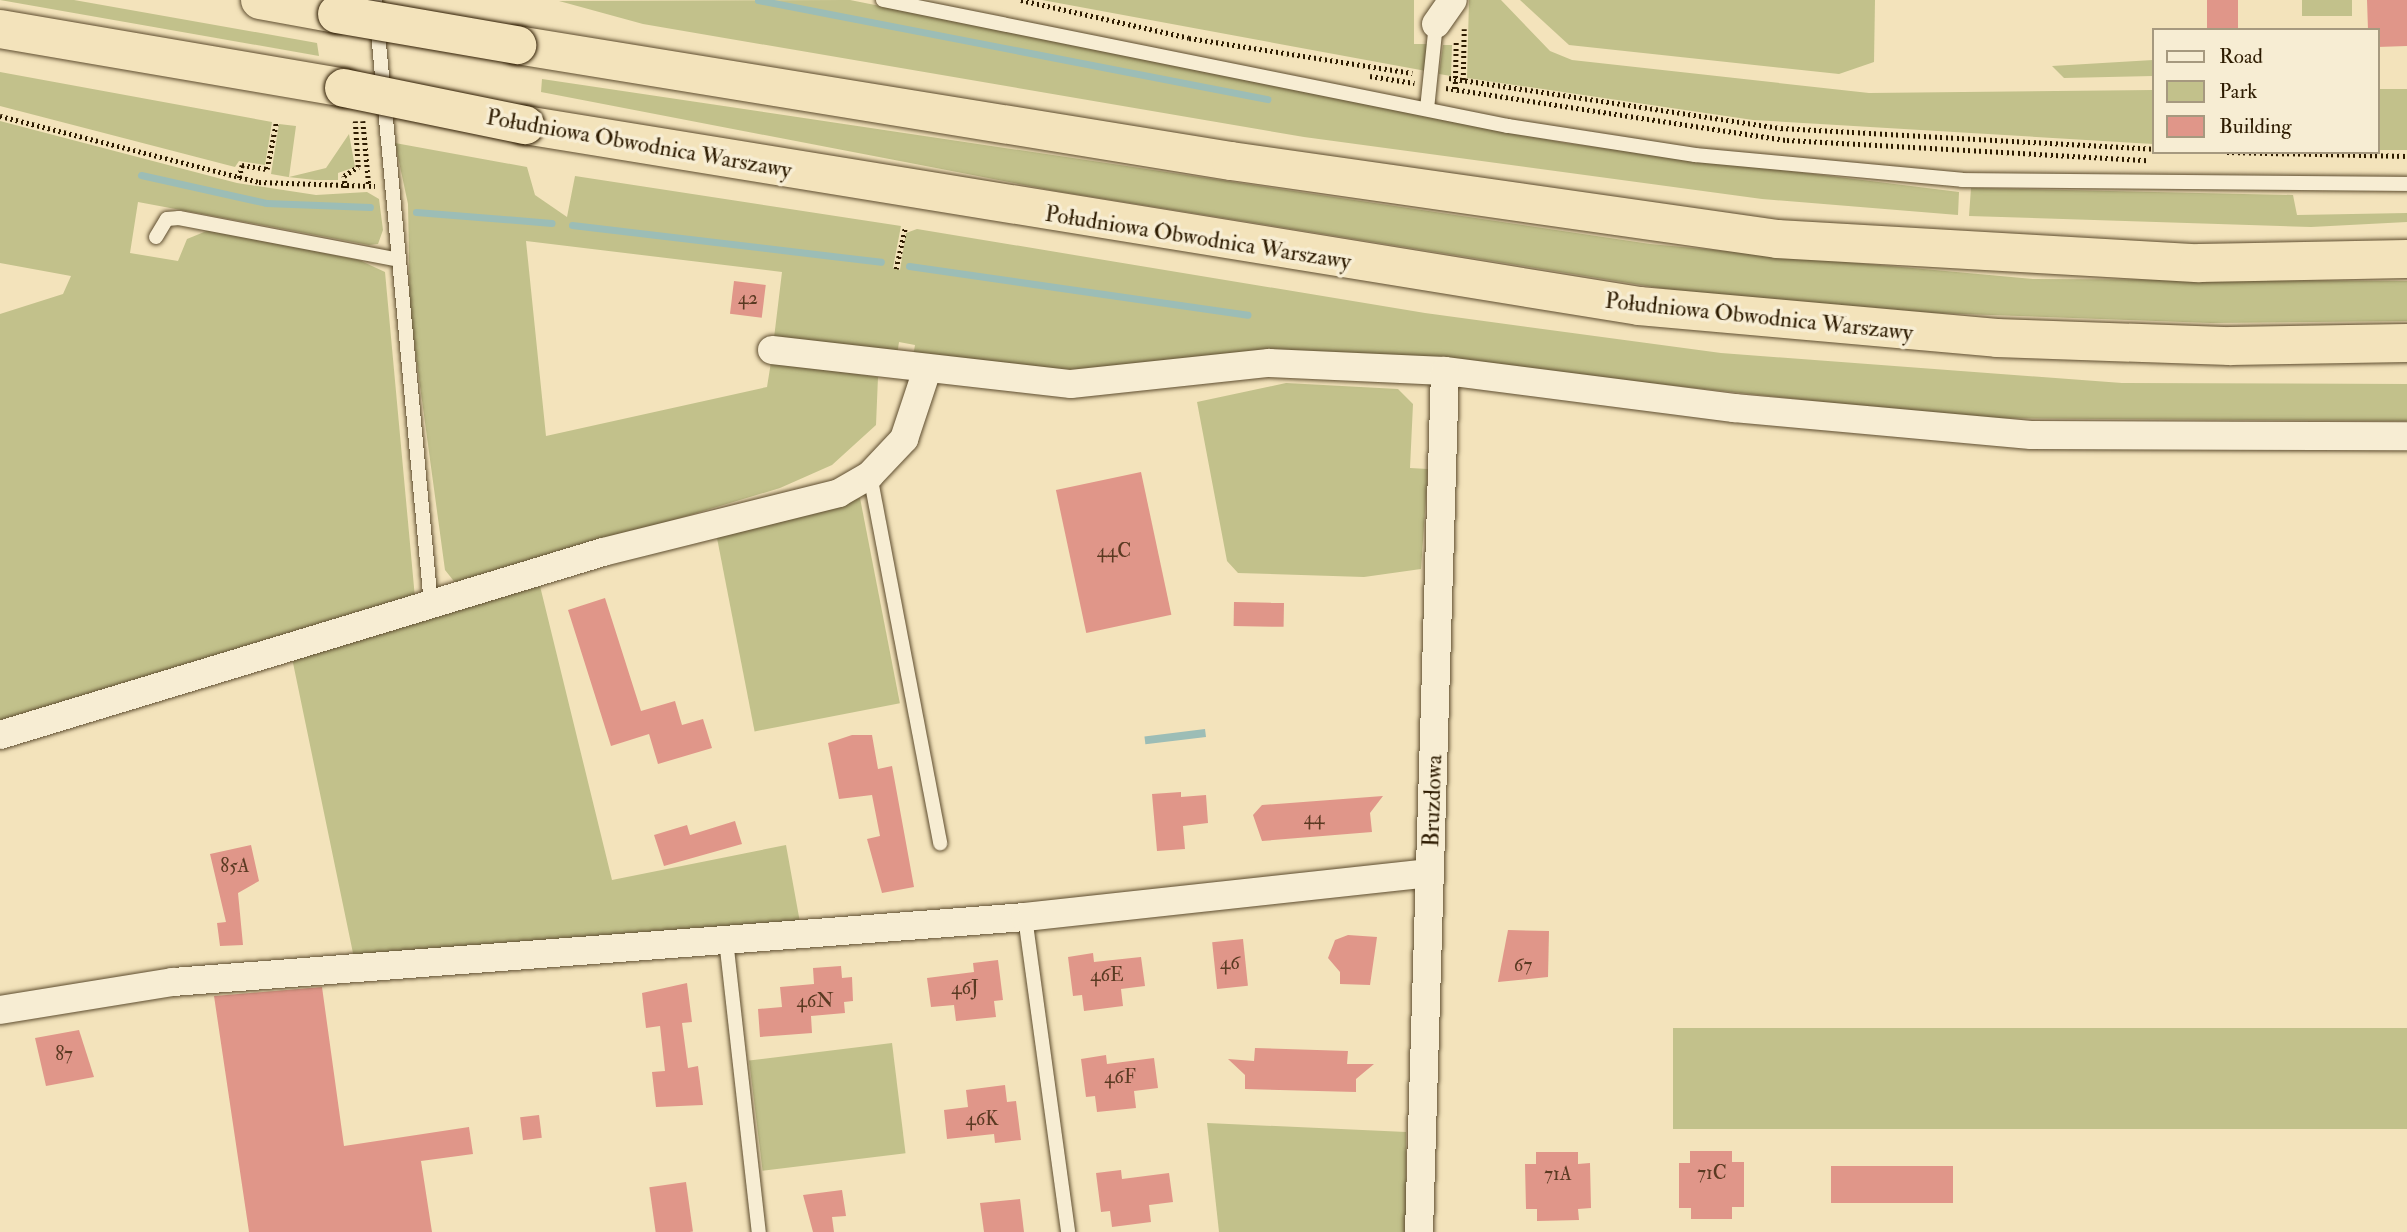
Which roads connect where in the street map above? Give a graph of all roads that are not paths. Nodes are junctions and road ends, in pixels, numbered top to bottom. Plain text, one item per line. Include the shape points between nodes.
1 (260, 0) edge
2 (375, 0) edge
3 (883, 0) edge
4 (1459, 7) edge
5 (1436, 24) joint
6 (0, 29) edge
7 (1427, 109) junction
8 (2407, 184) edge
9 (156, 237) dead end
10 (2407, 259) edge
11 (399, 261) junction
12 (2407, 343) edge
13 (772, 350) dead end
14 (927, 370) junction
15 (1445, 371) junction
16 (2407, 436) edge
17 (870, 475) junction
18 (431, 605) junction
19 (0, 735) edge
20 (940, 843) dead end
21 (1430, 873) junction
22 (1025, 917) junction
23 (726, 940) junction
24 (0, 1010) edge
25 (759, 1232) edge
26 (1068, 1232) edge
27 (1419, 1232) edge

1 - 10 highway, bridge via 1217,159 1777,239 2199,263
2 - 11 lane
3 - 7 lane
4 - 5 street
5 - 7 lane
6 - 12 highway, Południowa Obwodnica Warszawy, bridge via 525,124 1639,306 1997,338 2230,346
7 - 8 lane via 1695,155 1860,173 2238,186
9 - 11 lane via 167,219 179,218
11 - 18 lane
13 - 14 street
14 - 15 street via 1071,384 1269,363
14 - 17 street via 904,439
15 - 16 street via 1734,408 2031,436
15 - 21 street, Bruzdowa
17 - 18 street via 798,508 603,552
17 - 20 lane
18 - 19 street
21 - 22 street
21 - 27 street, Bruzdowa
22 - 23 street
22 - 26 lane
23 - 24 street via 173,982 93,990
23 - 25 lane

